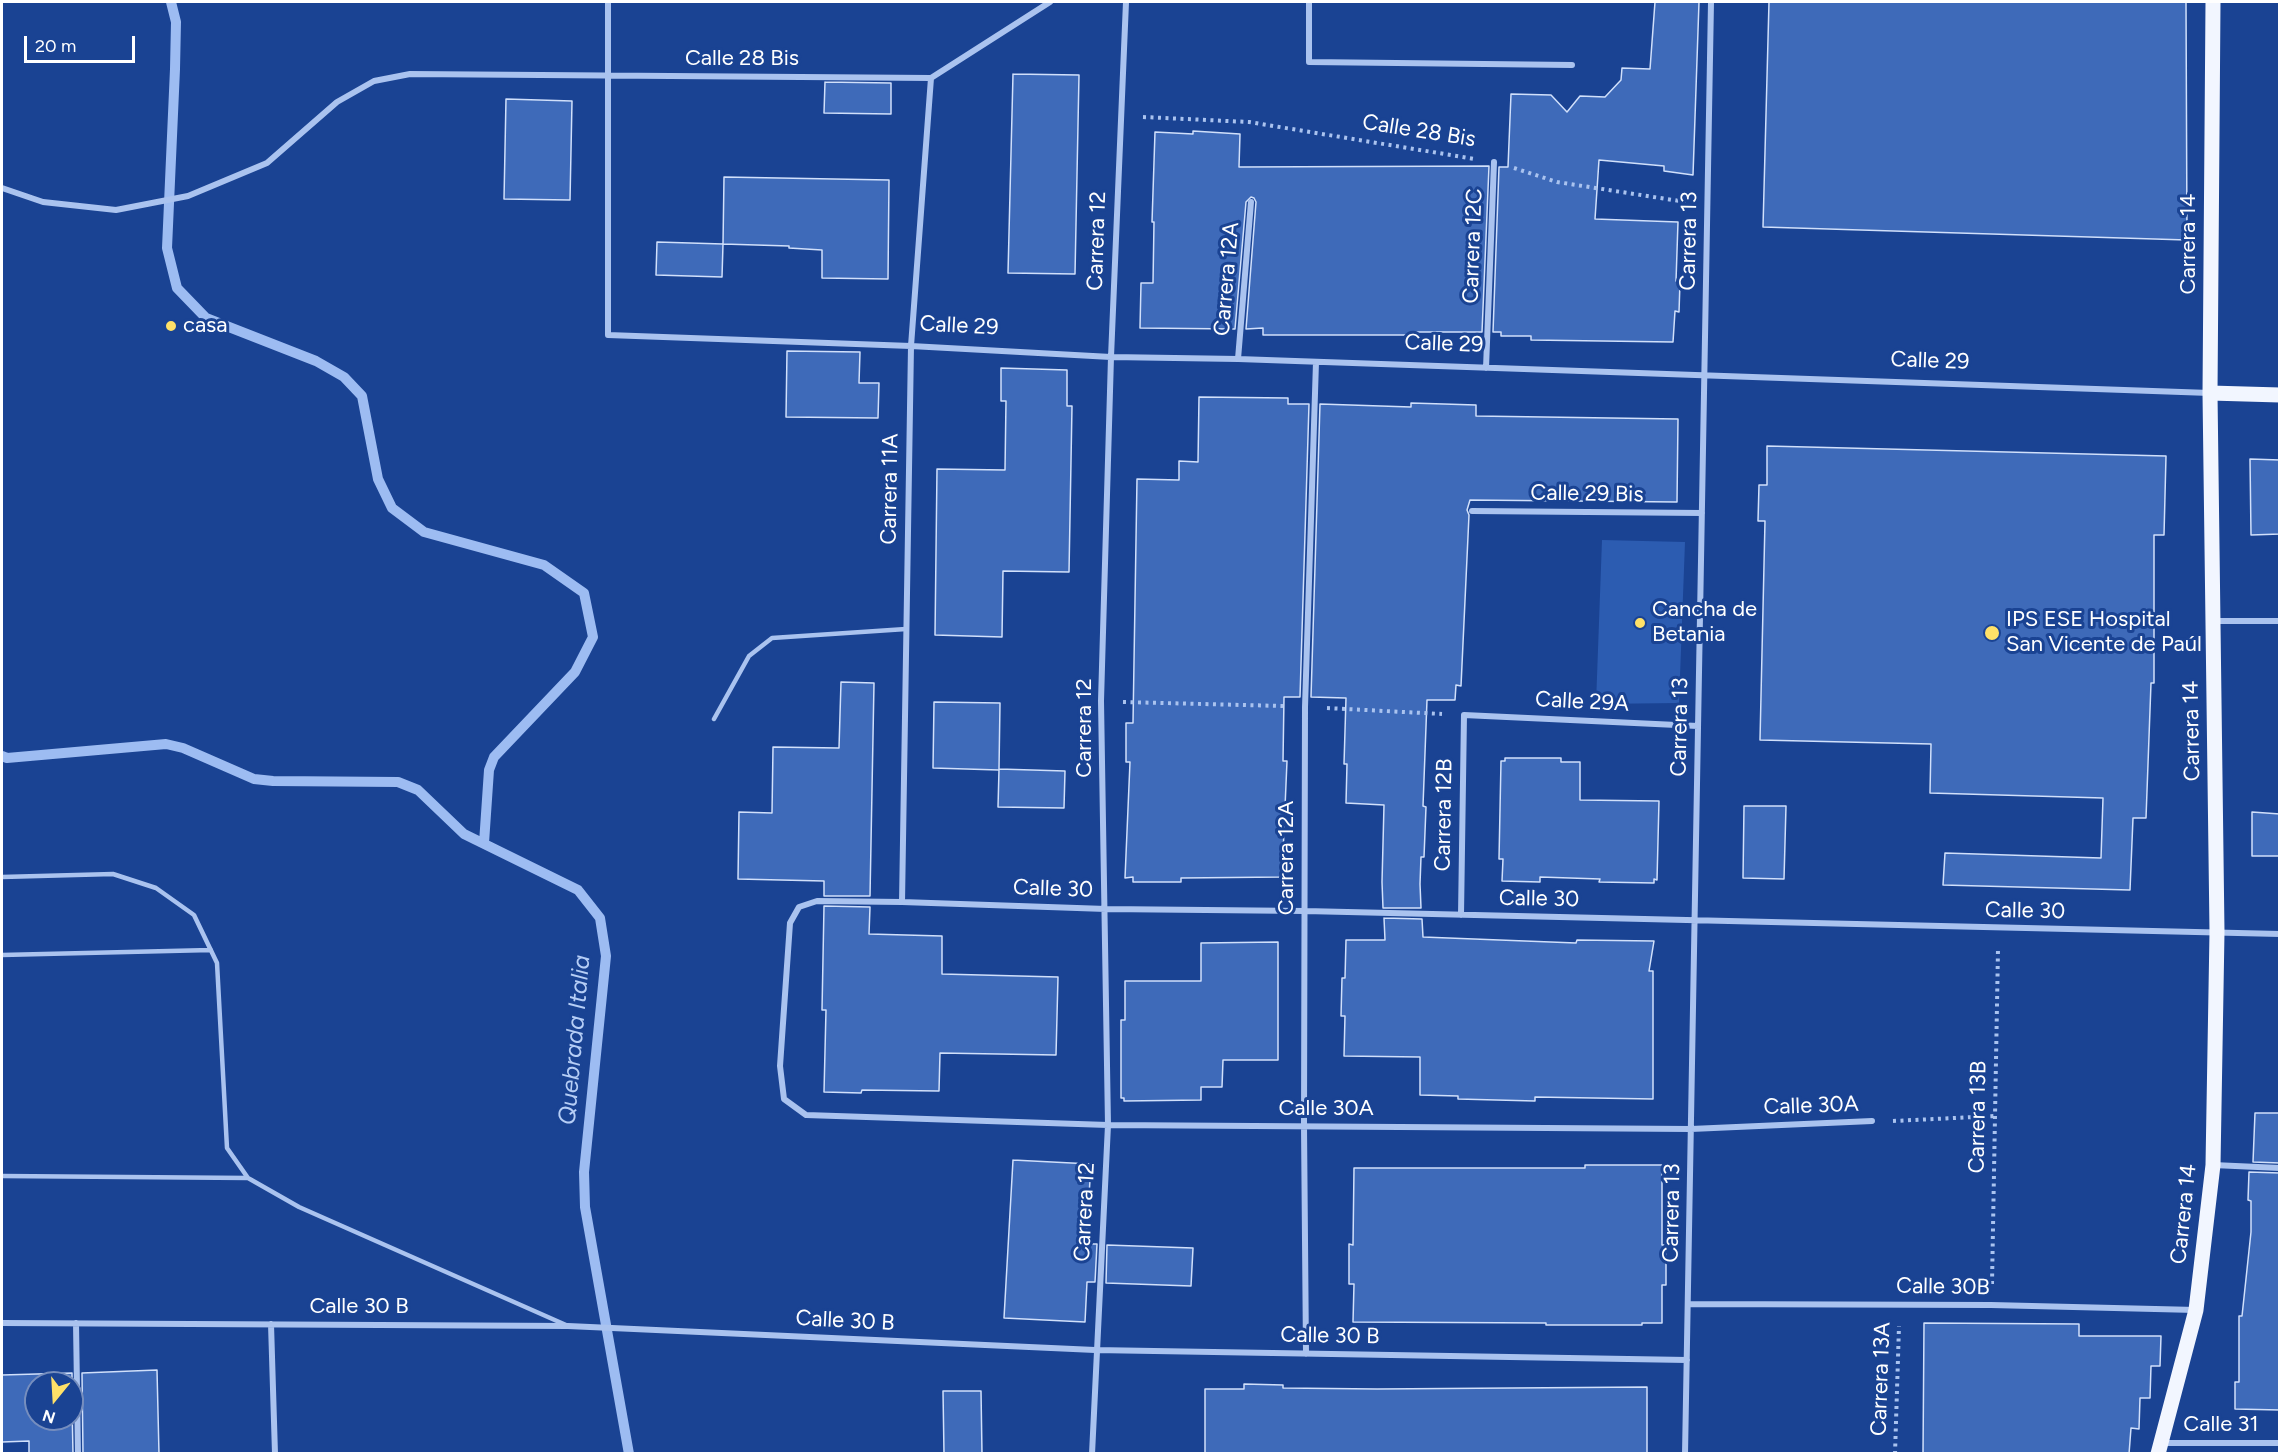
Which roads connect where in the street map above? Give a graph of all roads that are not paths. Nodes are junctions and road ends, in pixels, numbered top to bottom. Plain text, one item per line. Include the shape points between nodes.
1 (608, 2) edge
2 (1050, 2) edge
3 (1126, 2) edge
4 (1309, 2) edge
5 (1711, 2) edge
6 (2214, 2) edge
7 (1572, 65) dead end
8 (608, 76) junction
9 (931, 78) junction
10 (1494, 162) road end
11 (2, 188) edge
12 (1251, 202) dead end
13 (910, 346) junction
14 (1111, 357) junction
15 (1238, 359) junction
16 (1316, 362) junction
17 (1486, 368) junction
18 (1704, 376) junction
19 (2210, 393) junction
20 (2280, 395) edge
21 (1472, 511) dead end
22 (1702, 513) junction
23 (2213, 621) junction
24 (2280, 621) edge
25 (906, 629) junction
26 (1464, 715) joint
27 (714, 719) dead end
28 (1698, 726) junction
29 (2, 877) edge
30 (902, 902) junction
31 (1106, 909) junction
32 (1305, 912) junction
33 (1461, 915) junction
34 (1695, 921) junction
35 (2217, 932) junction
36 (2280, 934) edge
37 (211, 950) junction
38 (2, 955) edge
39 (784, 1099) joint
40 (1872, 1122) road end
41 (1107, 1125) junction
42 (1304, 1126) junction
43 (1691, 1129) junction
44 (2213, 1165) junction
45 (2280, 1168) edge
46 (2, 1176) edge
47 (248, 1178) junction
48 (1688, 1304) junction
49 (2196, 1310) junction
50 (2, 1323) edge
51 (76, 1323) junction
52 (272, 1324) junction
53 (568, 1326) junction
54 (1095, 1350) junction
55 (1306, 1354) junction
56 (1687, 1360) junction
57 (2280, 1443) edge
58 (2160, 1448) edge
59 (78, 1454) edge
60 (275, 1454) edge
61 (1092, 1454) edge
62 (1686, 1454) edge

1 - 8 street
2 - 9 street
3 - 14 street, Carrera 12
4 - 7 street via 1309,62
5 - 18 street, Carrera 13
6 - 19 main road, Carrera 14
8 - 9 street, Calle 28 Bis
8 - 11 street, Calle 28 Bis via 410,74 374,81 337,102 267,163 188,196 116,210 42,202
8 - 13 street, Calle 29 via 608,335
9 - 13 street, Carrera 11A
10 - 17 street, Carrera 12C
12 - 15 street, Carrera 12A
13 - 14 street, Calle 29
13 - 25 street, Carrera 11A
14 - 15 street, Calle 29
14 - 31 street, Carrera 12 via 1101,701
15 - 16 street, Calle 29
16 - 17 street, Calle 29
16 - 32 street, Carrera 12A via 1305,707
17 - 18 street, Calle 29
18 - 19 street, Calle 29
18 - 22 street, Carrera 13
19 - 20 main road, Calle 29
19 - 23 main road, Carrera 14
21 - 22 street, Calle 29 Bis
22 - 28 street, Carrera 13
23 - 24 street
23 - 35 main road, Carrera 14
25 - 27 lane via 772,638 749,656
25 - 30 street, Carrera 11A
26 - 28 street, Calle 29A
26 - 33 street, Carrera 12B
28 - 34 street, Carrera 13
29 - 37 lane via 113,874 156,888 194,915
30 - 31 street, Calle 30
30 - 39 street, Calle 30 via 817,901 799,907 790,923 780,1066
31 - 32 street, Calle 30
31 - 41 street, Carrera 12
32 - 33 street, Calle 30
32 - 42 street, Carrera 12A
33 - 34 street, Calle 30
34 - 35 street, Calle 30
34 - 43 street, Carrera 13
35 - 36 street, Calle 30
35 - 44 main road, Carrera 14
37 - 38 lane
37 - 47 lane via 217,963 227,1148
39 - 41 street, Calle 30A via 806,1115
40 - 43 street, Calle 30A
41 - 42 street, Calle 30A
41 - 54 street, Carrera 12
42 - 43 street, Calle 30A
42 - 55 street, Carrera 12A
43 - 48 street, Carrera 13
44 - 45 street
44 - 49 main road, Carrera 14
46 - 47 lane
47 - 53 lane via 298,1207
48 - 49 street, Calle 30B
48 - 56 street, Carrera 13
49 - 58 main road, Carrera 14
50 - 51 street, Calle 30 B
51 - 52 street, Calle 30 B
51 - 59 street
52 - 53 street, Calle 30 B
52 - 60 street
53 - 54 street, Calle 30 B
54 - 55 street, Calle 30 B
54 - 61 street, Carrera 12
55 - 56 street, Calle 30 B
56 - 62 street, Carrera 13
57 - 58 street, Calle 31

